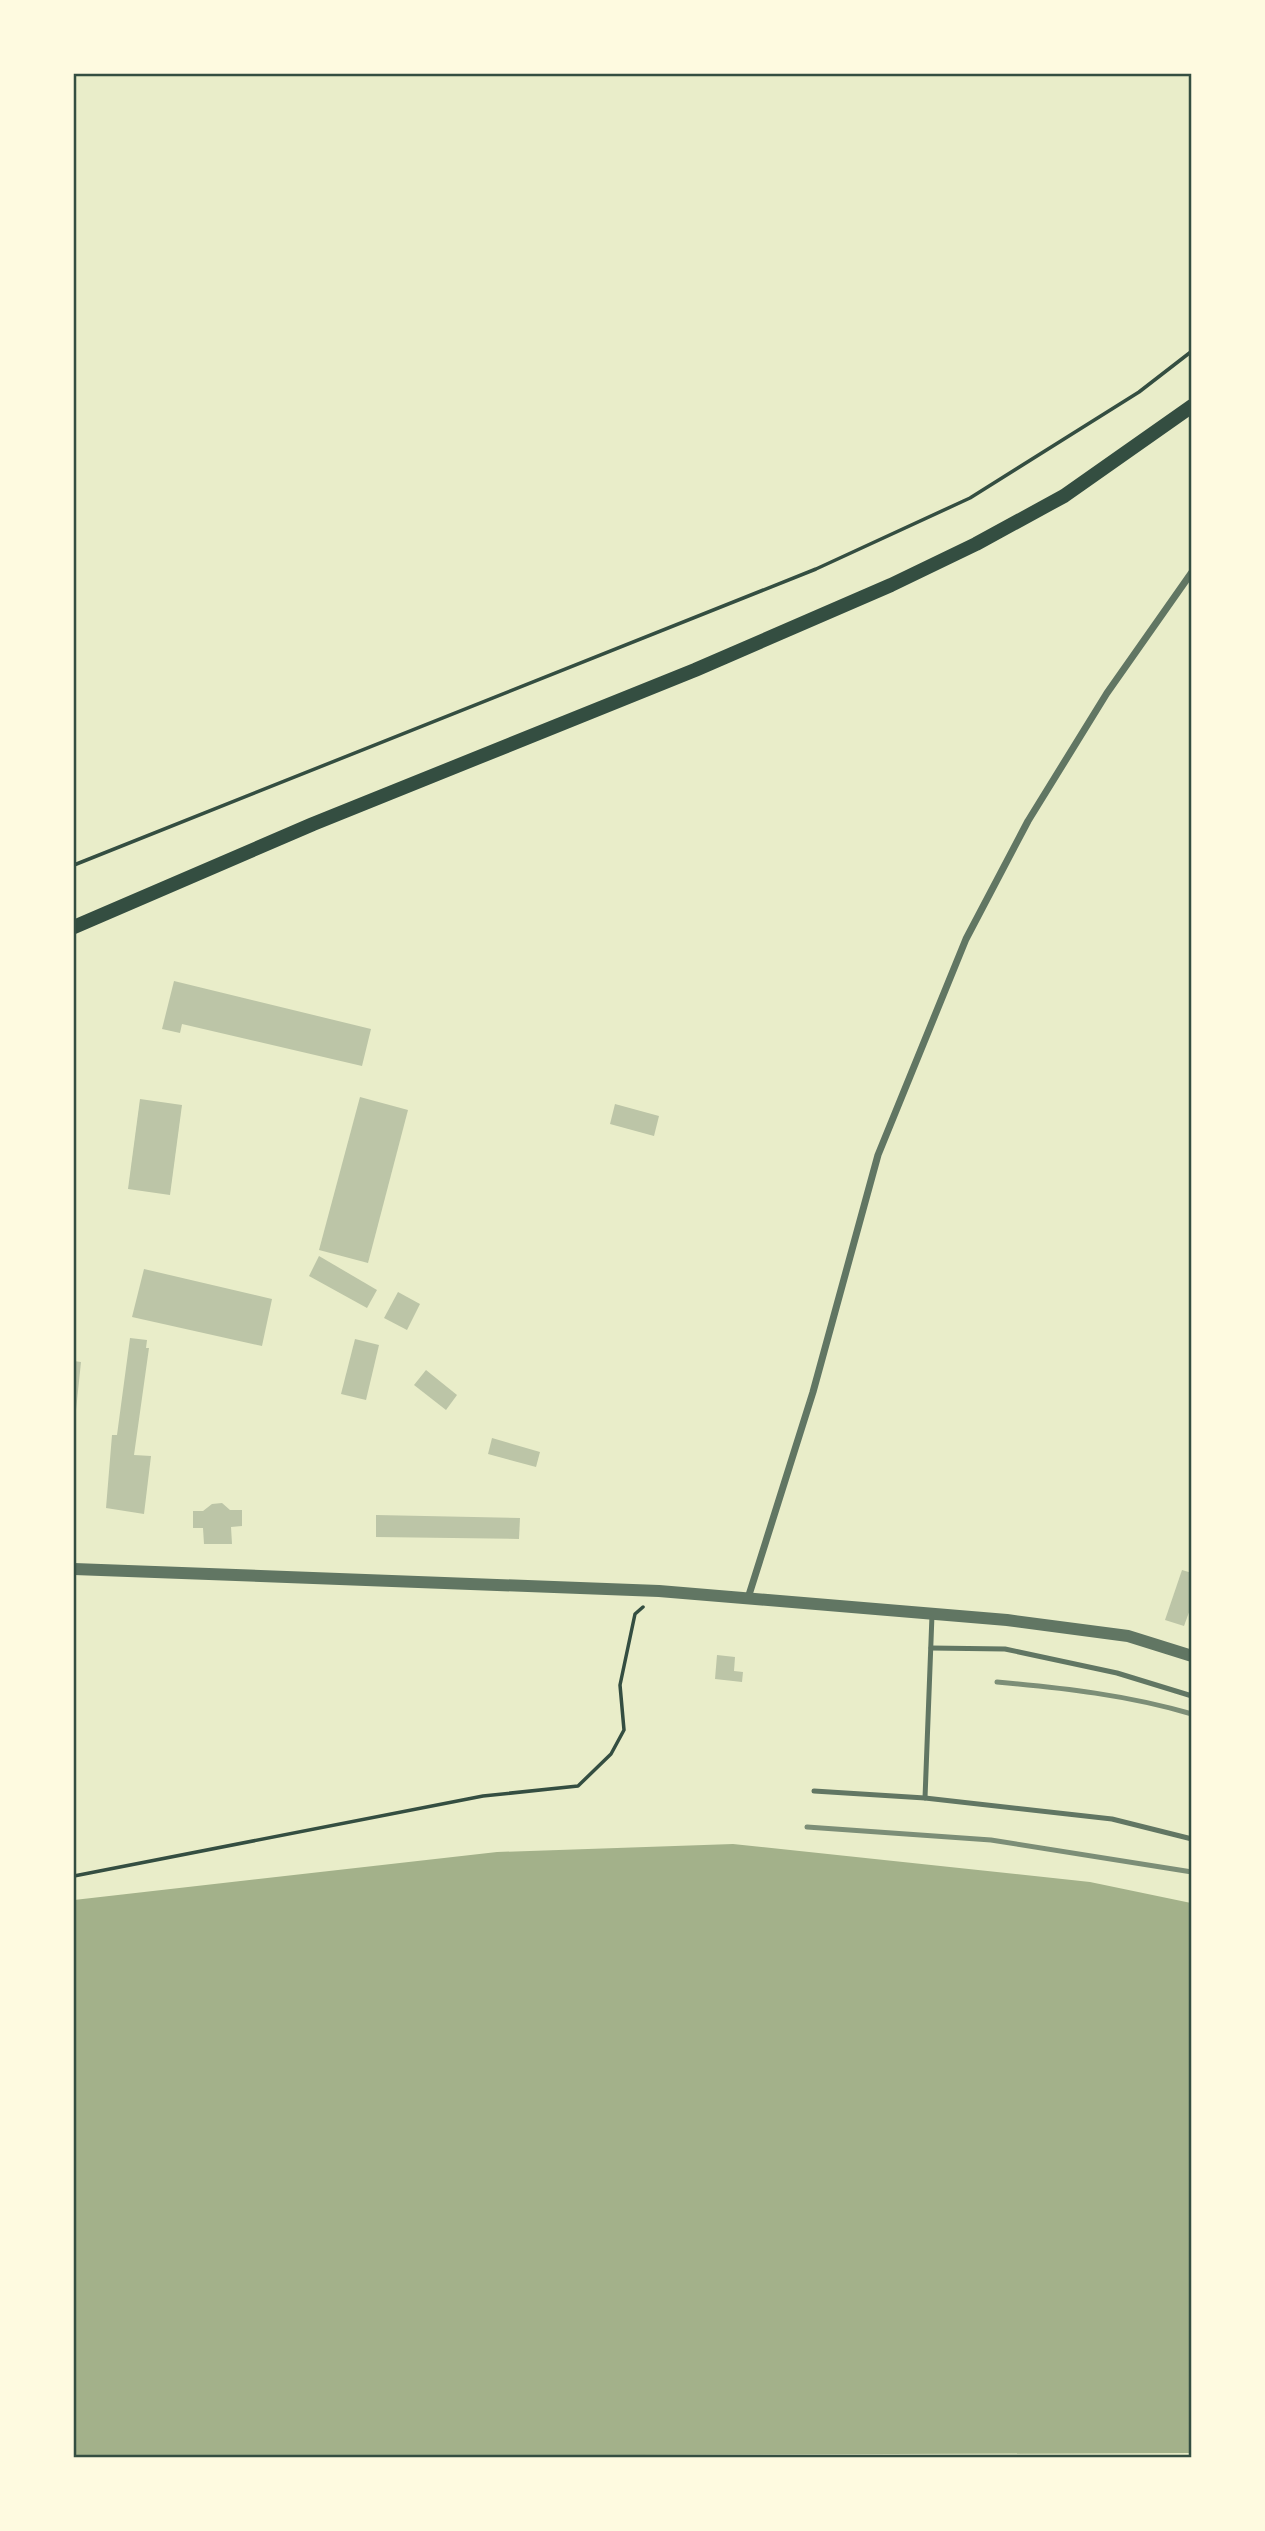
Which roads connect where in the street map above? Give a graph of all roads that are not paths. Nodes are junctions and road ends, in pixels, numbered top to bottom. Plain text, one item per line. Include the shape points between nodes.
1 (1192, 406) edge
2 (1192, 572) edge
3 (74, 927) edge
4 (74, 1569) edge
5 (748, 1598) junction
6 (933, 1615) junction
7 (931, 1648) junction
8 (1192, 1656) edge
9 (1192, 1696) edge
10 (814, 1791) dead end
11 (925, 1798) junction
12 (1192, 1839) edge

1 - 3 main road via 1064,496 891,585
2 - 5 street via 1028,821 966,939 878,1155 813,1392
4 - 5 street
5 - 6 street
6 - 7 lane
6 - 8 street via 1128,1636
7 - 9 lane via 1005,1649 1117,1673
7 - 11 lane
10 - 11 lane
11 - 12 lane via 1112,1819

